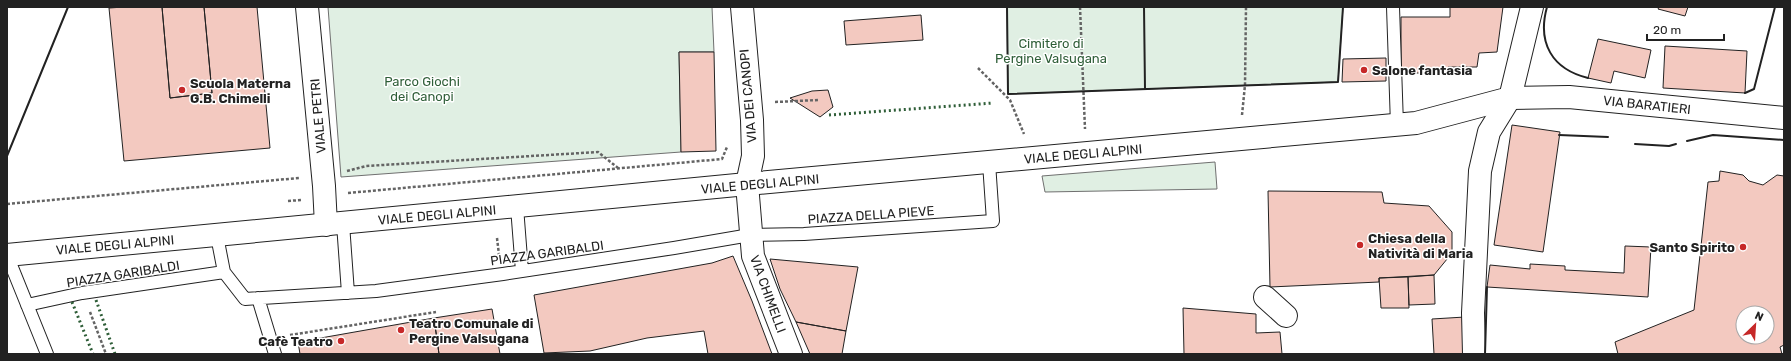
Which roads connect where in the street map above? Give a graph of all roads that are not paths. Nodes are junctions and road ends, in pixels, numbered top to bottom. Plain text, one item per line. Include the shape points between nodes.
1 (308, 7) edge
2 (742, 7) edge
3 (1393, 7) edge
4 (1532, 7) edge
5 (1510, 98) junction
6 (1784, 118) edge
7 (1397, 125) junction
8 (989, 163) junction
9 (747, 184) junction
10 (517, 207) junction
11 (334, 224) junction
12 (750, 234) junction
13 (217, 236) junction
14 (7, 255) edge
15 (522, 271) junction
16 (224, 272) junction
17 (348, 293) junction
18 (1265, 297) dead end
19 (258, 298) junction
20 (27, 305) junction
21 (1286, 316) dead end
22 (47, 354) edge
23 (275, 354) edge
24 (791, 354) edge
25 (1474, 354) edge

1 - 11 main road, VIALE PETRI via 324,186
2 - 9 main road, VIA DEI CANOPI via 752,120 753,156
3 - 7 lane
4 - 5 main road
5 - 6 main road, VIA BARATIERI via 1569,98
5 - 7 main road, VIALE DEGLI ALPINI via 1416,123
5 - 25 main road via 1489,132 1480,171 1467,314
7 - 8 main road, VIALE DEGLI ALPINI
8 - 9 main road, VIALE DEGLI ALPINI
8 - 12 lane, PIAZZA DELLA PIEVE via 993,221 804,234
9 - 10 main road, VIALE DEGLI ALPINI
9 - 12 main road, VIA CHIMELLI
10 - 11 main road, VIALE DEGLI ALPINI
10 - 15 lane
11 - 13 main road, VIALE DEGLI ALPINI
11 - 17 lane
12 - 15 lane, PIAZZA GARIBALDI
12 - 24 main road, VIA CHIMELLI via 753,256
13 - 14 main road, VIALE DEGLI ALPINI
13 - 16 lane, PIAZZA GARIBALDI
14 - 20 lane
15 - 17 lane, PIAZZA GARIBALDI
16 - 19 lane, PIAZZA GARIBALDI via 245,299
16 - 20 lane, PIAZZA GARIBALDI via 82,293
17 - 19 lane, PIAZZA GARIBALDI
18 - 21 main road
19 - 23 lane
20 - 22 lane

